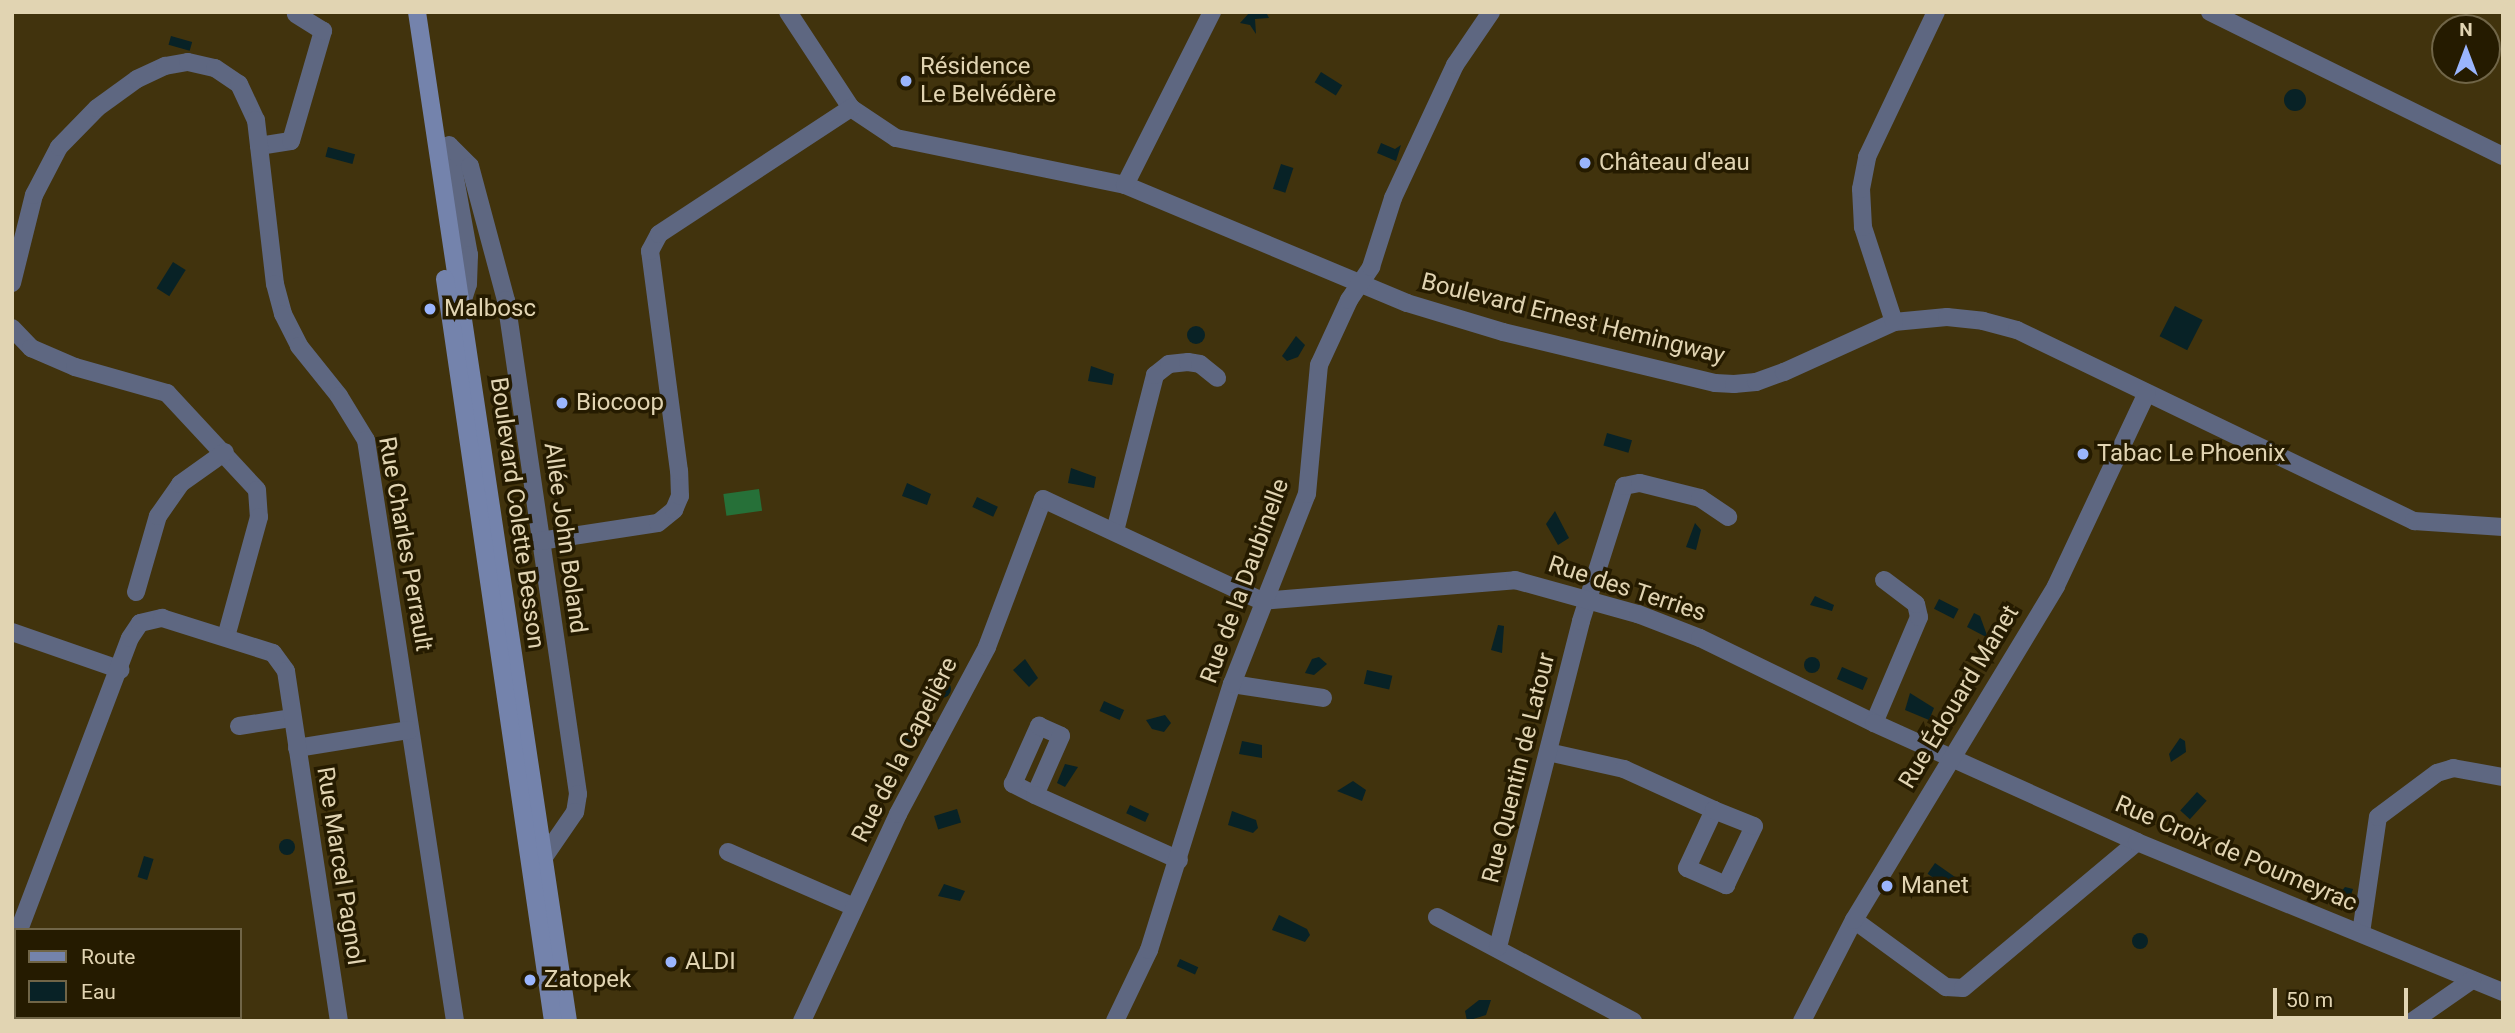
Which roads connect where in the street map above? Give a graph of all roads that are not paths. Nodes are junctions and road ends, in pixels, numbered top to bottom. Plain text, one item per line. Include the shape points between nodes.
1 (405, 12) edge
2 (417, 12) edge
3 (788, 12) edge
4 (1491, 12) edge
5 (1936, 12) edge
6 (2210, 12) edge
7 (296, 14) dead end
8 (1206, 14) edge
9 (850, 108) junction
10 (435, 128) junction
11 (259, 146) junction
12 (450, 146) junction
13 (2503, 156) edge
14 (1125, 185) junction
15 (469, 255) junction
16 (495, 271) junction
17 (12, 283) edge
18 (1360, 285) junction
19 (461, 306) junction
20 (1894, 322) junction
21 (12, 328) edge
22 (1217, 378) dead end
23 (2147, 393) junction
24 (225, 452) junction
25 (1727, 517) dead end
26 (2503, 527) edge
27 (1115, 531) junction
28 (540, 541) junction
29 (1884, 580) dead end
30 (136, 592) dead end
31 (1262, 601) junction
32 (1590, 601) junction
33 (12, 632) edge
34 (226, 637) junction
35 (121, 670) junction
36 (1232, 684) junction
37 (1323, 698) dead end
38 (292, 718) junction
39 (1874, 723) junction
40 (239, 726) dead end
41 (410, 730) junction
42 (297, 748) junction
43 (1548, 752) junction
44 (1952, 756) junction
45 (2503, 777) edge
46 (1035, 795) dead end
47 (1714, 810) dead end
48 (2137, 842) junction
49 (728, 852) dead end
50 (544, 857) junction
51 (1179, 860) junction
52 (854, 907) junction
53 (1437, 917) dead end
54 (1854, 920) junction
55 (20, 928) edge
56 (2361, 933) junction
57 (1498, 947) junction
58 (2472, 981) junction
59 (2503, 992) edge
60 (339, 1021) edge
61 (456, 1021) edge
62 (553, 1021) edge
63 (568, 1021) edge
64 (802, 1021) edge
65 (1115, 1021) edge
66 (1633, 1021) edge
67 (1802, 1021) edge
68 (2413, 1021) edge

1 - 62 main road, Boulevard Colette Besson
2 - 10 main road, Boulevard Colette Besson
3 - 9 street, Boulevard Ernest Hemingway
4 - 18 street, Rue de la Daubinelle via 1455,65 1393,198 1371,267
5 - 20 street via 1867,157 1861,189 1863,227
6 - 13 street
7 - 11 street via 323,32 291,141
8 - 14 street
9 - 14 street, Boulevard Ernest Hemingway via 896,138
9 - 28 street via 659,234 650,251 679,471 680,496 674,510 658,523
10 - 12 street, Allée John Boland
10 - 19 main road, Boulevard Colette Besson
11 - 17 street, Rue Charles Perrault via 256,120 239,84 215,68 188,62 137,79 97,108 59,147 34,195
11 - 41 street, Rue Charles Perrault via 275,285 283,314 299,346 340,396 366,440
12 - 15 street
12 - 16 street, Allée John Boland via 470,166
14 - 18 street, Boulevard Ernest Hemingway
15 - 16 street
15 - 19 street via 468,284
16 - 28 street, Allée John Boland via 506,300
18 - 20 street, Boulevard Ernest Hemingway via 1503,332 1715,383 1756,383
18 - 31 street, Rue de la Daubinelle via 1318,365 1307,494
19 - 50 main road, Boulevard Colette Besson
20 - 23 street, Boulevard Ernest Hemingway via 1947,317 2018,330
21 - 24 street via 31,348 75,367 167,393
22 - 27 street via 1188,362 1169,365 1155,375
23 - 26 street, Boulevard Ernest Hemingway via 2414,521
23 - 44 street, Rue Édouard Manet via 2056,586
24 - 30 street via 180,484 158,516
24 - 34 street via 257,490 259,517
25 - 32 street, Rue Quentin de Latour via 1700,498 1640,483 1624,486
27 - 31 street
27 - 52 street, Rue de la Capelière via 1043,499 1018,575 987,647
28 - 50 street, Allée John Boland via 578,794 575,812
29 - 39 street via 1916,604 1919,617
31 - 32 street, Rue des Terries via 1515,580
31 - 36 street, Rue de la Daubinelle
32 - 39 street, Rue des Terries via 1700,638
32 - 43 street, Rue Quentin de Latour
33 - 35 street
34 - 35 street, Rue Marcel Pagnol via 162,618 151,619 140,624 130,638
34 - 38 street, Rue Marcel Pagnol via 273,653 286,671
35 - 55 street
36 - 37 street
36 - 51 street, Rue de la Daubinelle
38 - 40 street
38 - 42 street, Rue Marcel Pagnol
39 - 44 street, Rue des Terries
41 - 42 street
41 - 61 street, Rue Charles Perrault
42 - 60 street, Rue Marcel Pagnol
43 - 47 street via 1625,769
43 - 57 street, Rue Quentin de Latour
44 - 48 street, Rue Croix de Poumeyrac
44 - 54 street, Rue Édouard Manet
45 - 56 street via 2453,768 2437,773 2378,817
46 - 51 street
48 - 54 street via 1964,988 1945,987
48 - 56 street, Rue Croix de Poumeyrac
49 - 52 street
50 - 63 main road, Boulevard Colette Besson
51 - 65 street, Rue de la Daubinelle via 1149,950
52 - 64 street, Rue de la Capelière
53 - 57 street
54 - 67 street, Rue Édouard Manet
56 - 58 street, Rue Croix de Poumeyrac
57 - 66 street
58 - 59 street, Rue Croix de Poumeyrac
58 - 68 street

